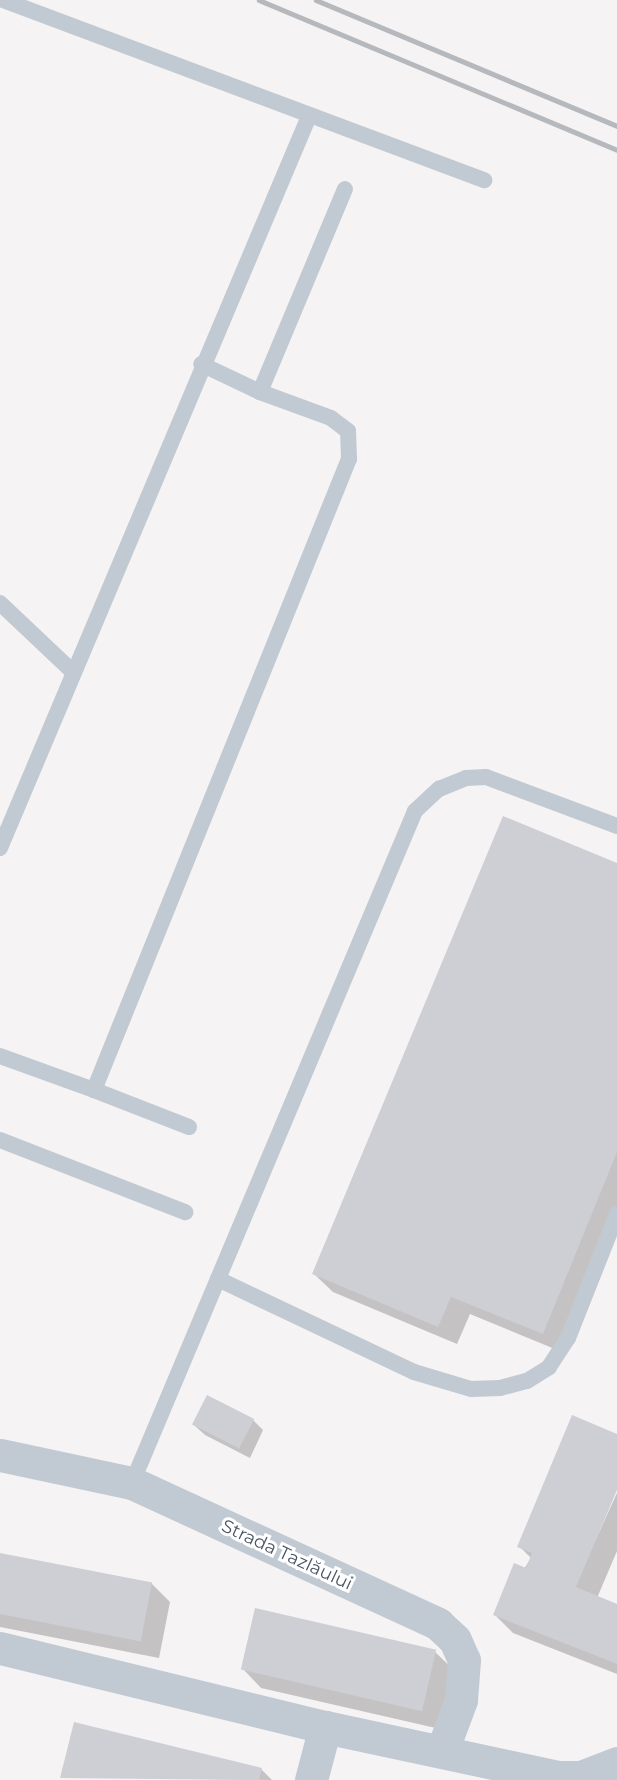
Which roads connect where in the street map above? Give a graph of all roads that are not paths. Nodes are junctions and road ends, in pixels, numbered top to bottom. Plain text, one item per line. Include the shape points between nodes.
1 (3, 0) edge
2 (309, 116) junction
3 (484, 180) dead end
4 (345, 189) dead end
5 (201, 364) junction
6 (260, 392) junction
7 (0, 603) edge
8 (72, 671) junction
9 (617, 826) edge
10 (0, 848) edge
11 (4, 1060) edge
12 (94, 1090) junction
13 (189, 1127) dead end
14 (0, 1140) edge
15 (185, 1212) dead end
16 (617, 1214) edge
17 (218, 1279) junction
18 (0, 1455) edge
19 (132, 1483) junction
20 (0, 1648) edge
21 (325, 1727) junction
22 (442, 1751) junction
23 (617, 1763) edge
24 (567, 1778) edge
25 (311, 1780) edge

1 - 2 lane
2 - 3 lane
2 - 5 lane
4 - 6 lane
5 - 6 lane
5 - 8 lane
6 - 12 lane via 331,418 348,431 349,459
7 - 8 lane
8 - 10 lane
9 - 17 lane via 486,777 466,778 439,789 415,811
11 - 12 lane
12 - 13 lane
14 - 15 lane
16 - 17 lane via 568,1338 549,1367 527,1381 500,1388 471,1389 414,1372
17 - 19 lane
18 - 19 street, Strada Tazlăului
19 - 22 street, Strada Tazlăului via 438,1624 455,1640 464,1660 461,1700
20 - 21 street
21 - 22 street
21 - 25 street
22 - 24 street
23 - 24 street

